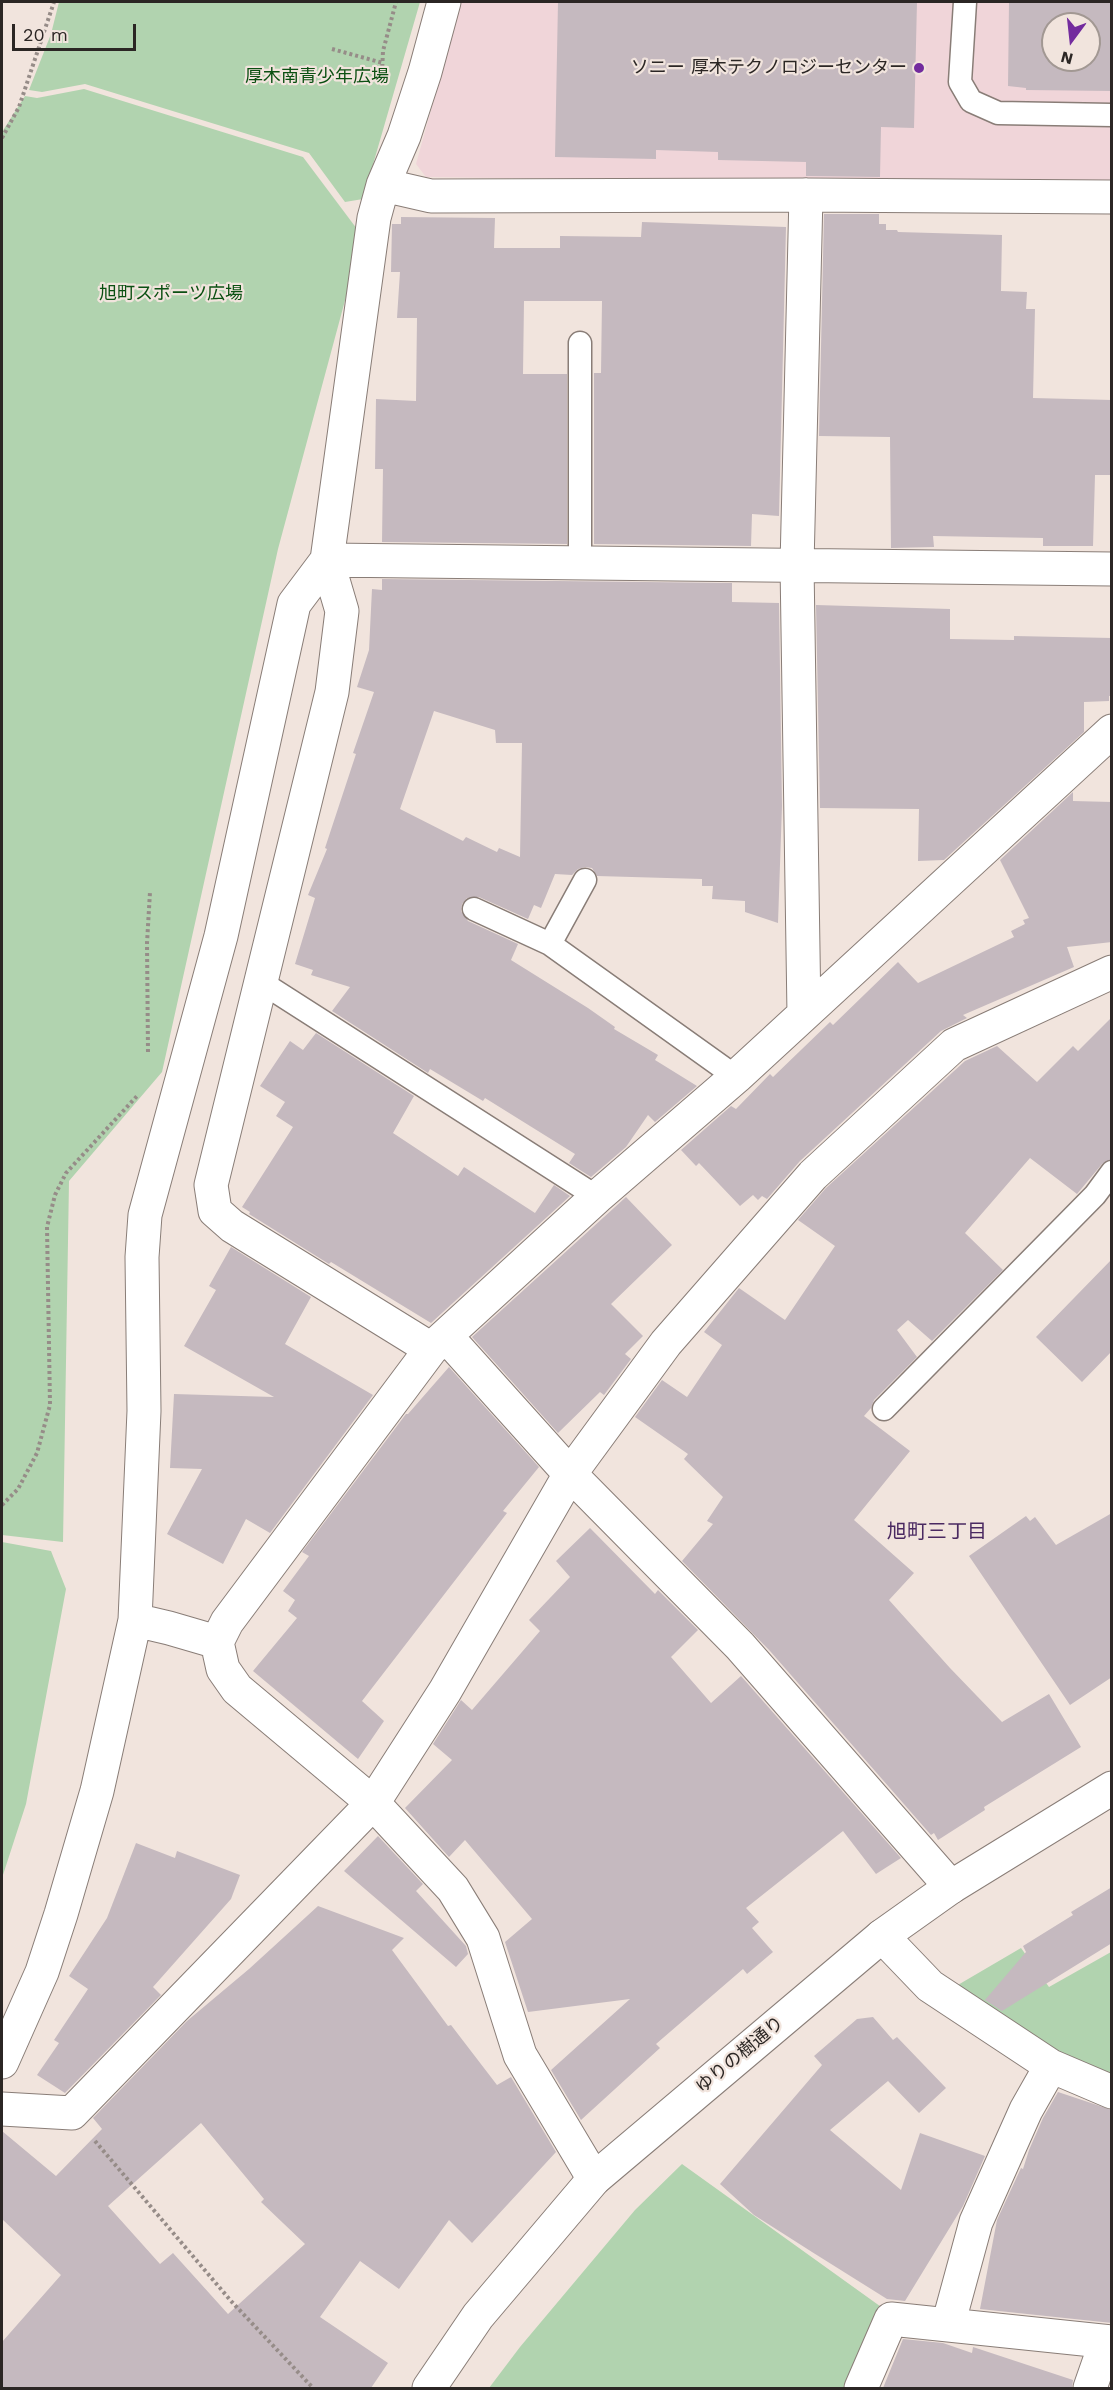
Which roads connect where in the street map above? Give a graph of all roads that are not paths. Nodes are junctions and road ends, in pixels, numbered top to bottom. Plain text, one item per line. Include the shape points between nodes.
1 (444, 2) edge
2 (965, 2) edge
3 (1112, 115) edge
4 (383, 185) junction
5 (806, 195) junction
6 (1112, 197) edge
7 (580, 344) dead end
8 (327, 560) junction
9 (580, 563) junction
10 (797, 565) junction
11 (1112, 569) edge
12 (1112, 730) edge
13 (585, 880) dead end
14 (474, 909) dead end
15 (550, 944) junction
16 (1112, 972) edge
17 (261, 982) junction
18 (804, 1014) junction
19 (736, 1077) junction
20 (1112, 1172) edge
21 (597, 1197) junction
22 (439, 1343) junction
23 (884, 1409) dead end
24 (570, 1474) junction
25 (135, 1620) junction
26 (217, 1642) junction
27 (1112, 1788) edge
28 (373, 1803) junction
29 (951, 1887) junction
30 (882, 1936) junction
31 (2, 2062) edge
32 (1050, 2066) junction
33 (1112, 2092) edge
34 (2, 2109) edge
35 (594, 2179) junction
36 (948, 2325) junction
37 (1109, 2342) edge
38 (429, 2388) edge
39 (861, 2388) edge
40 (1090, 2388) edge

1 - 4 street via 404,136
2 - 3 lane via 960,82 971,101 998,113
4 - 5 street via 431,196
4 - 8 street via 374,218
5 - 6 street
5 - 10 street
7 - 9 lane
8 - 9 street
8 - 17 street via 342,611 332,692
8 - 25 street via 294,604 220,936 163,1088 142,1257 143,1443
9 - 10 street
10 - 11 street
10 - 18 street
12 - 18 street
13 - 15 lane
14 - 15 lane
15 - 19 lane
16 - 24 street via 954,1044 830,1158 666,1343
17 - 21 lane
17 - 22 street via 211,1185 215,1211 232,1226
18 - 19 street
19 - 21 street
20 - 23 lane via 1095,1194
21 - 22 street
22 - 24 street
22 - 26 street via 227,1622
24 - 28 street via 446,1691
24 - 29 street via 740,1646
25 - 26 street
25 - 31 street via 97,1791 61,1914 42,1972
26 - 28 street via 223,1669 237,1689
27 - 29 street, ゆりの樹通り
28 - 34 street via 72,2113
28 - 35 street via 453,1890 483,1938 520,2055
29 - 30 street, ゆりの樹通り
30 - 32 street via 930,1986
30 - 35 street, ゆりの樹通り
32 - 33 street
32 - 36 street via 976,2222
35 - 38 street, ゆりの樹通り via 478,2316
36 - 37 street
36 - 39 street via 891,2319
37 - 40 street

